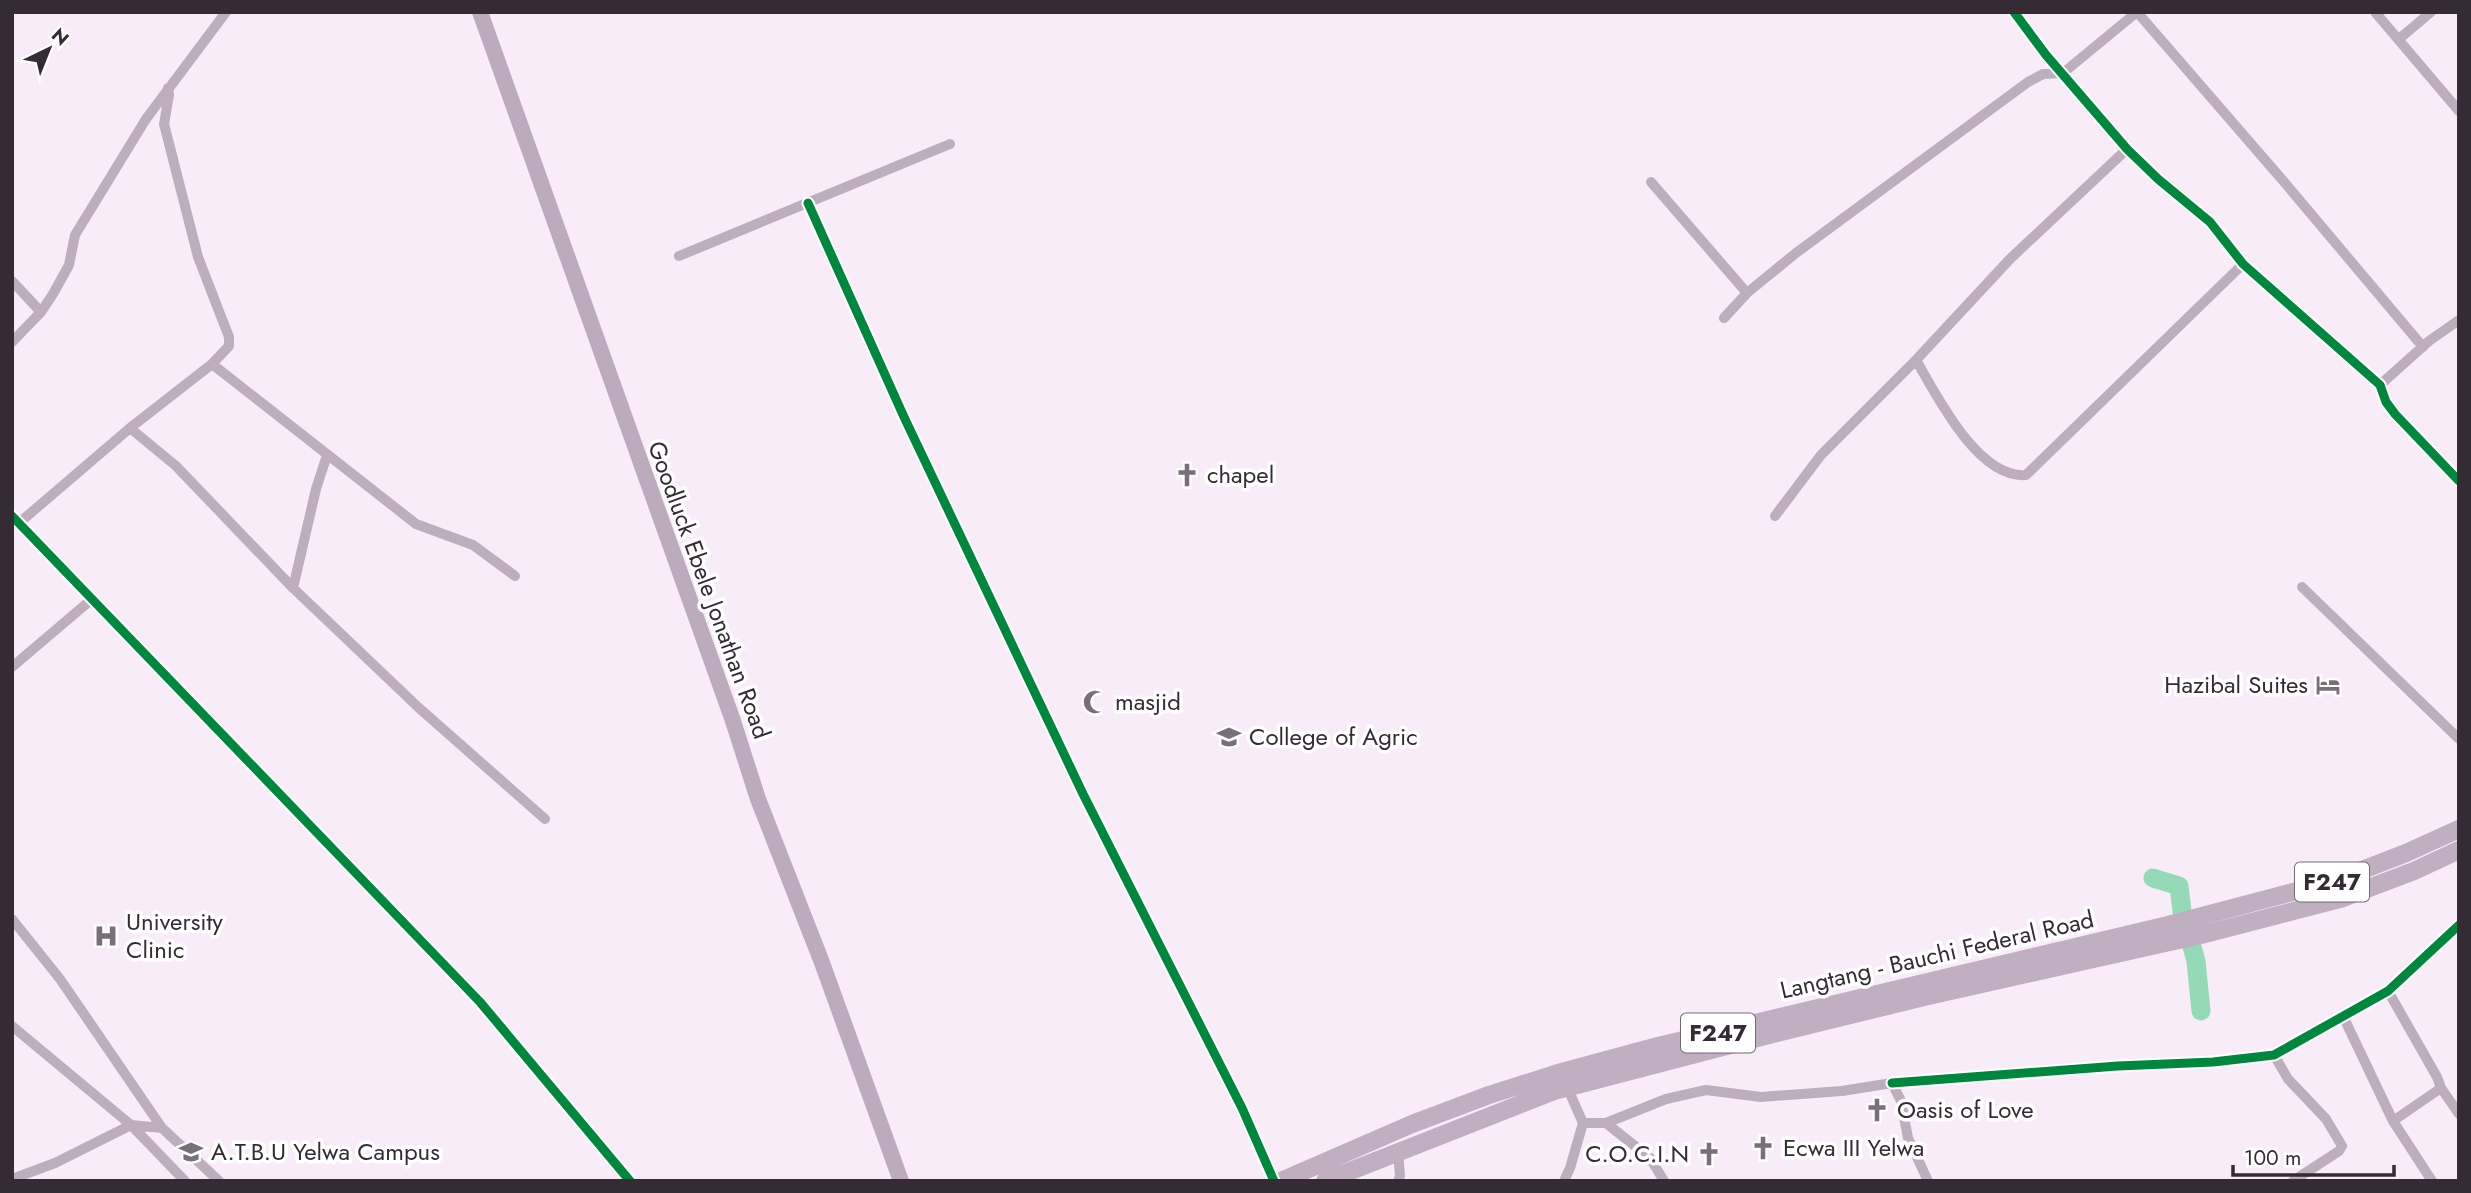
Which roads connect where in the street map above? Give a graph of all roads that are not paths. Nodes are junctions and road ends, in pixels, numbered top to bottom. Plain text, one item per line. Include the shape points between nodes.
1 (226, 12) edge
2 (480, 12) edge
3 (2014, 12) edge
4 (2137, 12) edge
5 (2375, 12) edge
6 (2431, 12) edge
7 (2399, 39) junction
8 (2063, 73) junction
9 (168, 88) junction
10 (2459, 111) edge
11 (950, 144) dead end
12 (2127, 149) junction
13 (1651, 182) dead end
14 (808, 203) junction
15 (679, 256) dead end
16 (2243, 264) junction
17 (12, 281) edge
18 (1747, 293) junction
19 (41, 312) junction
20 (1724, 318) dead end
21 (2459, 320) edge
22 (12, 342) edge
23 (2423, 347) junction
24 (1916, 360) junction
25 (212, 363) junction
26 (2380, 385) junction
27 (130, 428) junction
28 (327, 455) junction
29 (2459, 481) edge
30 (1775, 516) dead end
31 (16, 519) edge
32 (515, 576) dead end
33 (2302, 587) dead end
34 (293, 588) junction
35 (92, 599) junction
36 (12, 667) edge
37 (2459, 739) edge
38 (545, 819) dead end
39 (2459, 829) edge
40 (2459, 850) edge
41 (12, 919) edge
42 (2459, 925) edge
43 (2200, 926) junction
44 (2169, 933) junction
45 (2388, 991) junction
46 (2343, 1016) junction
47 (12, 1026) edge
48 (2274, 1055) junction
49 (1892, 1083) junction
50 (2441, 1088) junction
51 (1567, 1089) junction
52 (2459, 1114) edge
53 (2393, 1121) junction
54 (1583, 1123) junction
55 (1606, 1124) junction
56 (131, 1125) junction
57 (162, 1128) junction
58 (1398, 1152) junction
59 (12, 1179) edge
60 (2296, 1180) edge
61 (185, 1181) edge
62 (219, 1181) edge
63 (630, 1181) edge
64 (901, 1181) edge
65 (1274, 1181) edge
66 (1281, 1181) edge
67 (1325, 1181) edge
68 (1398, 1181) edge
69 (1564, 1181) edge
70 (1664, 1181) edge
71 (1928, 1181) edge
72 (2432, 1181) edge

1 - 9 street
2 - 64 main road, Goodluck Ebele Jonathan Road via 758,799
3 - 8 street
4 - 8 street
4 - 23 street
5 - 7 street
6 - 7 street
7 - 10 street
8 - 12 street
8 - 18 street via 2043,74 2028,82
9 - 19 street via 75,235 69,265
9 - 25 street via 164,124 198,257 230,341
11 - 14 street
12 - 16 street via 2210,222
12 - 24 street via 2010,259
13 - 18 street
14 - 15 street
14 - 65 street via 1083,794 1242,1108
16 - 24 street via 2026,475 2013,476 1981,456 1956,426
16 - 26 street
17 - 19 street
18 - 20 street
19 - 22 street
21 - 23 street
23 - 26 street
24 - 30 street via 1821,454
25 - 27 street
25 - 28 street
26 - 29 street via 2395,414
27 - 31 street
27 - 34 street via 177,467
28 - 32 street via 416,524 472,545
28 - 34 street
31 - 35 street
33 - 37 street
34 - 38 street
35 - 36 street
35 - 63 street via 480,1002
39 - 43 main road, F247 via 2359,873
40 - 43 main road, F247 via 2340,900
41 - 57 street via 60,979
42 - 45 street
43 - 44 main road, F247
44 - 51 main road, F247
44 - 66 main road, Langtang - Bauchi Federal Road / F247 via 1658,1046 1558,1073 1412,1124
45 - 46 street
45 - 50 street
46 - 48 street
46 - 53 street
47 - 56 street
48 - 49 street
48 - 60 street via 2342,1146
49 - 55 street via 1761,1097 1706,1090 1666,1099
49 - 71 street
50 - 52 street
50 - 53 street
51 - 54 street
51 - 58 main road, F247
53 - 72 street
54 - 55 street
54 - 69 street
55 - 70 street via 1650,1158
56 - 57 street
56 - 59 street
56 - 61 street
57 - 62 street
58 - 67 main road, F247
58 - 68 street

